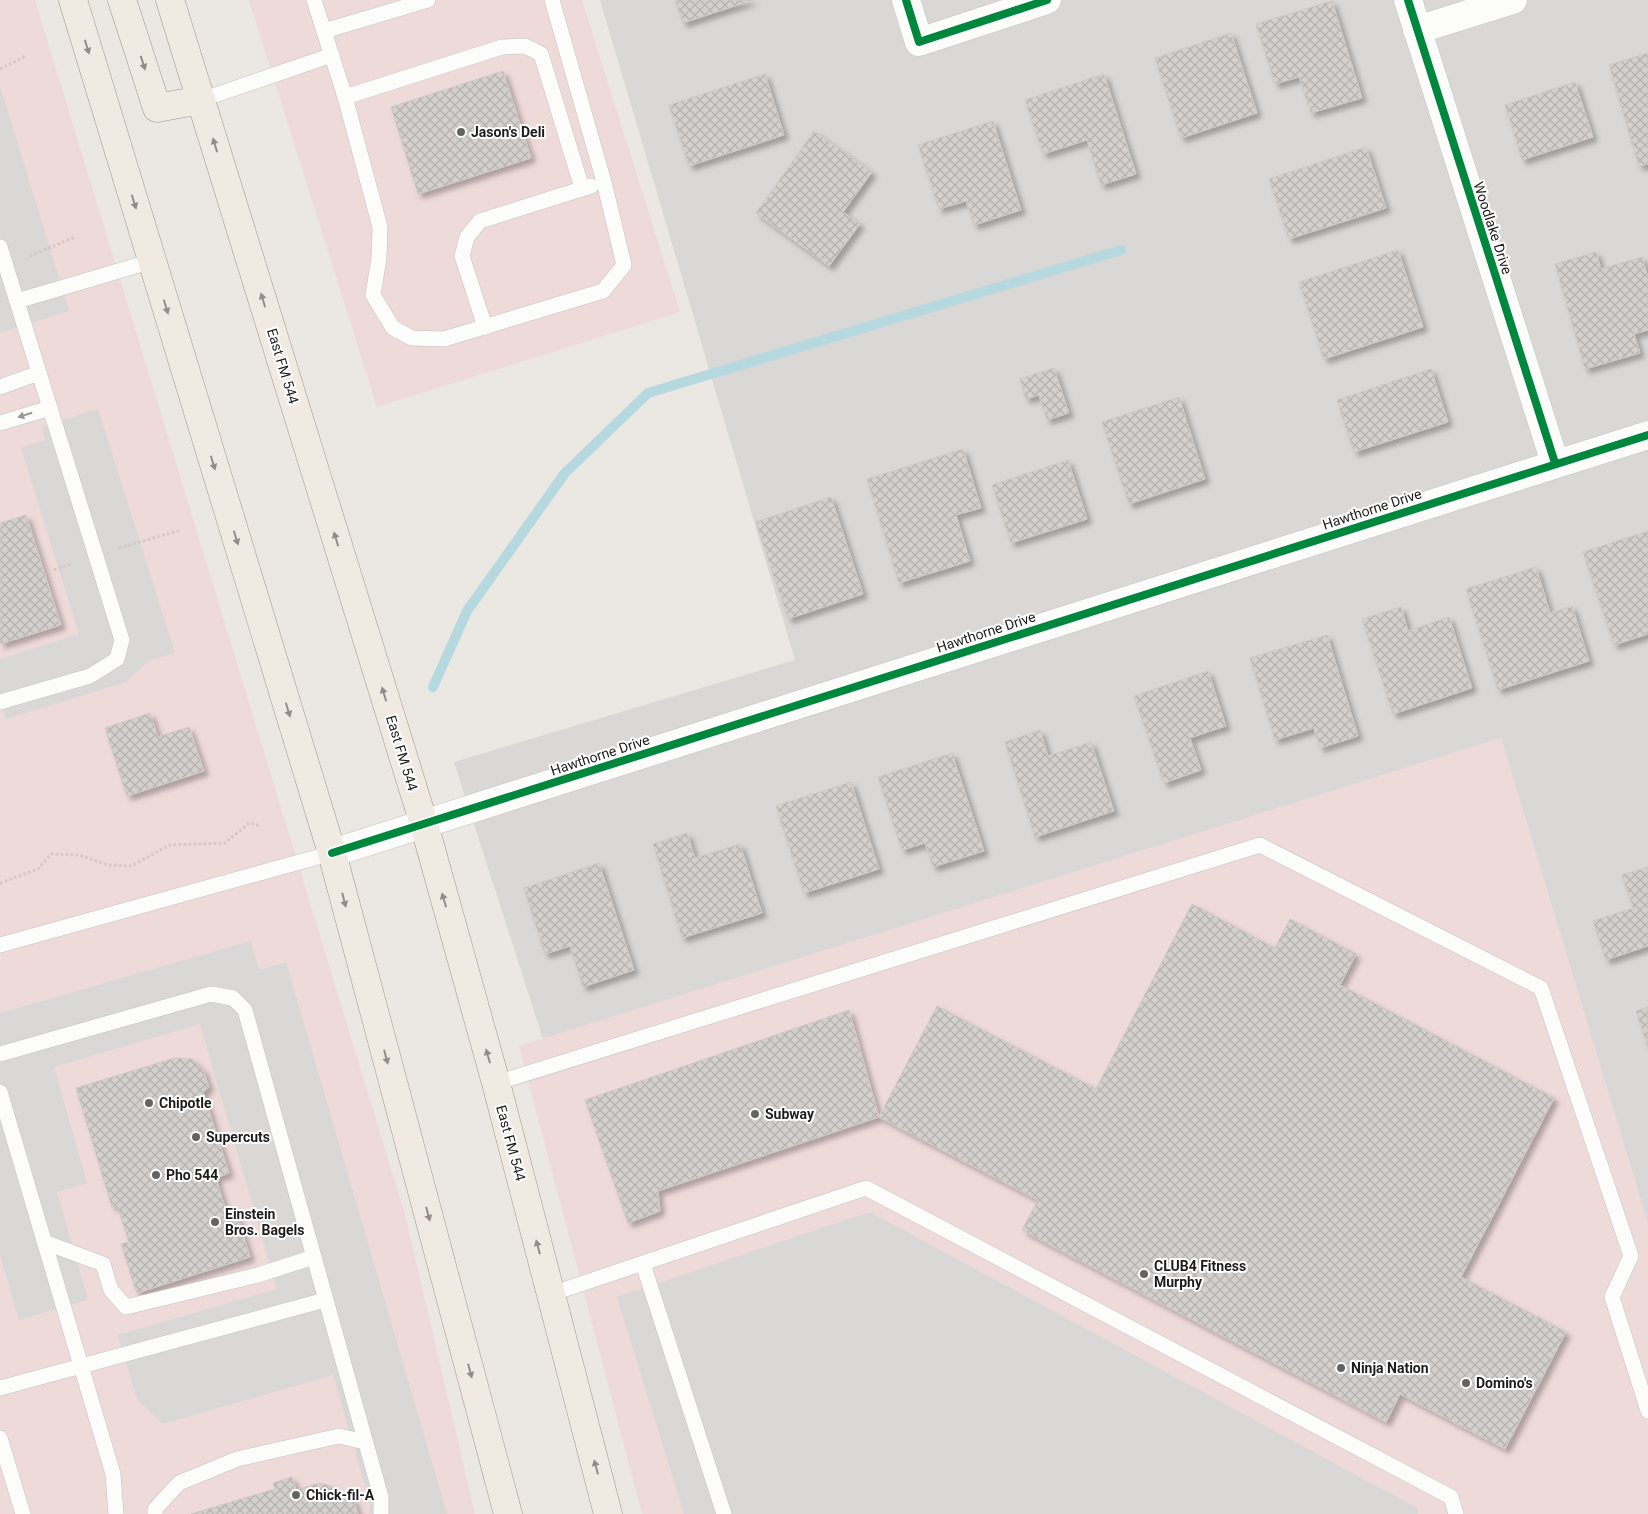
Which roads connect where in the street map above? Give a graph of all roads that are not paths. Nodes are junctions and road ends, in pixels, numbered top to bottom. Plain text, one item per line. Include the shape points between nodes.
1 (73, 0) edge
2 (122, 0) edge
3 (170, 0) edge
4 (314, 0) edge
5 (428, 0) edge
6 (552, 0) edge
7 (906, 0) edge
8 (1047, 0) edge
9 (1408, 0) edge
10 (1513, 0) edge
11 (324, 30) junction
12 (1417, 30) junction
13 (332, 54) junction
14 (345, 97) junction
15 (201, 100) junction
16 (604, 182) junction
17 (582, 188) junction
18 (0, 247) edge
19 (152, 261) junction
20 (17, 301) junction
21 (485, 327) junction
22 (39, 374) junction
23 (0, 386) edge
24 (50, 408) junction
25 (0, 423) edge
26 (1648, 435) edge
27 (1555, 463) junction
28 (0, 702) edge
29 (424, 824) junction
30 (332, 853) junction
31 (0, 945) edge
32 (0, 1054) edge
33 (496, 1083) junction
34 (0, 1092) edge
35 (44, 1242) junction
36 (314, 1257) junction
37 (643, 1264) junction
38 (551, 1294) junction
39 (326, 1300) junction
40 (80, 1365) junction
41 (0, 1388) edge
42 (1648, 1411) edge
43 (0, 1438) edge
44 (365, 1442) junction
45 (23, 1514) edge
46 (116, 1514) edge
47 (155, 1514) edge
48 (381, 1514) edge
49 (508, 1514) edge
50 (608, 1514) edge
51 (724, 1514) edge
52 (1456, 1514) edge

1 -> 19 main road
2 -> 15 main road via 157,108
3 - 15 main road, East FM 544
4 - 11 lane
5 - 11 lane
6 - 16 lane
7 - 8 street via 919,42
9 - 12 street, Woodlake Drive
10 - 12 street
11 - 13 lane
12 - 27 street, Woodlake Drive
13 - 14 lane
13 - 15 lane
14 - 17 lane via 502,47 525,46 541,54
14 - 21 lane via 380,227 373,295 392,328 412,338 444,339
29 -> 15 main road, East FM 544
16 - 17 lane
16 - 21 lane via 624,264 603,291
17 - 21 lane via 480,221 467,237 462,256
18 - 20 lane
19 - 20 lane
19 -> 30 main road
20 - 22 lane
22 - 23 lane
22 - 24 lane
24 -> 25 lane
24 - 28 lane via 122,640 116,659 90,676
26 - 27 street, Hawthorne Drive
27 - 29 street, Hawthorne Drive
29 - 30 street, Hawthorne Drive
33 -> 29 main road, East FM 544
30 - 31 lane
30 -> 49 main road
32 - 36 lane via 211,994 233,998 245,1010
38 -> 33 main road, East FM 544
33 - 42 lane via 1260,844 1541,988 1631,1256 1612,1297
34 - 35 lane
35 - 36 lane via 103,1264 111,1290 126,1307 258,1275
35 - 40 lane
36 - 39 lane
37 - 38 lane
37 - 51 lane
37 - 52 lane via 866,1188 1451,1497
50 -> 38 main road, East FM 544
39 - 40 lane
39 - 44 lane
40 - 41 lane
40 - 46 lane via 113,1474
43 - 45 lane
44 - 47 lane via 339,1436 237,1459 179,1483 156,1508
44 - 48 lane via 381,1498

